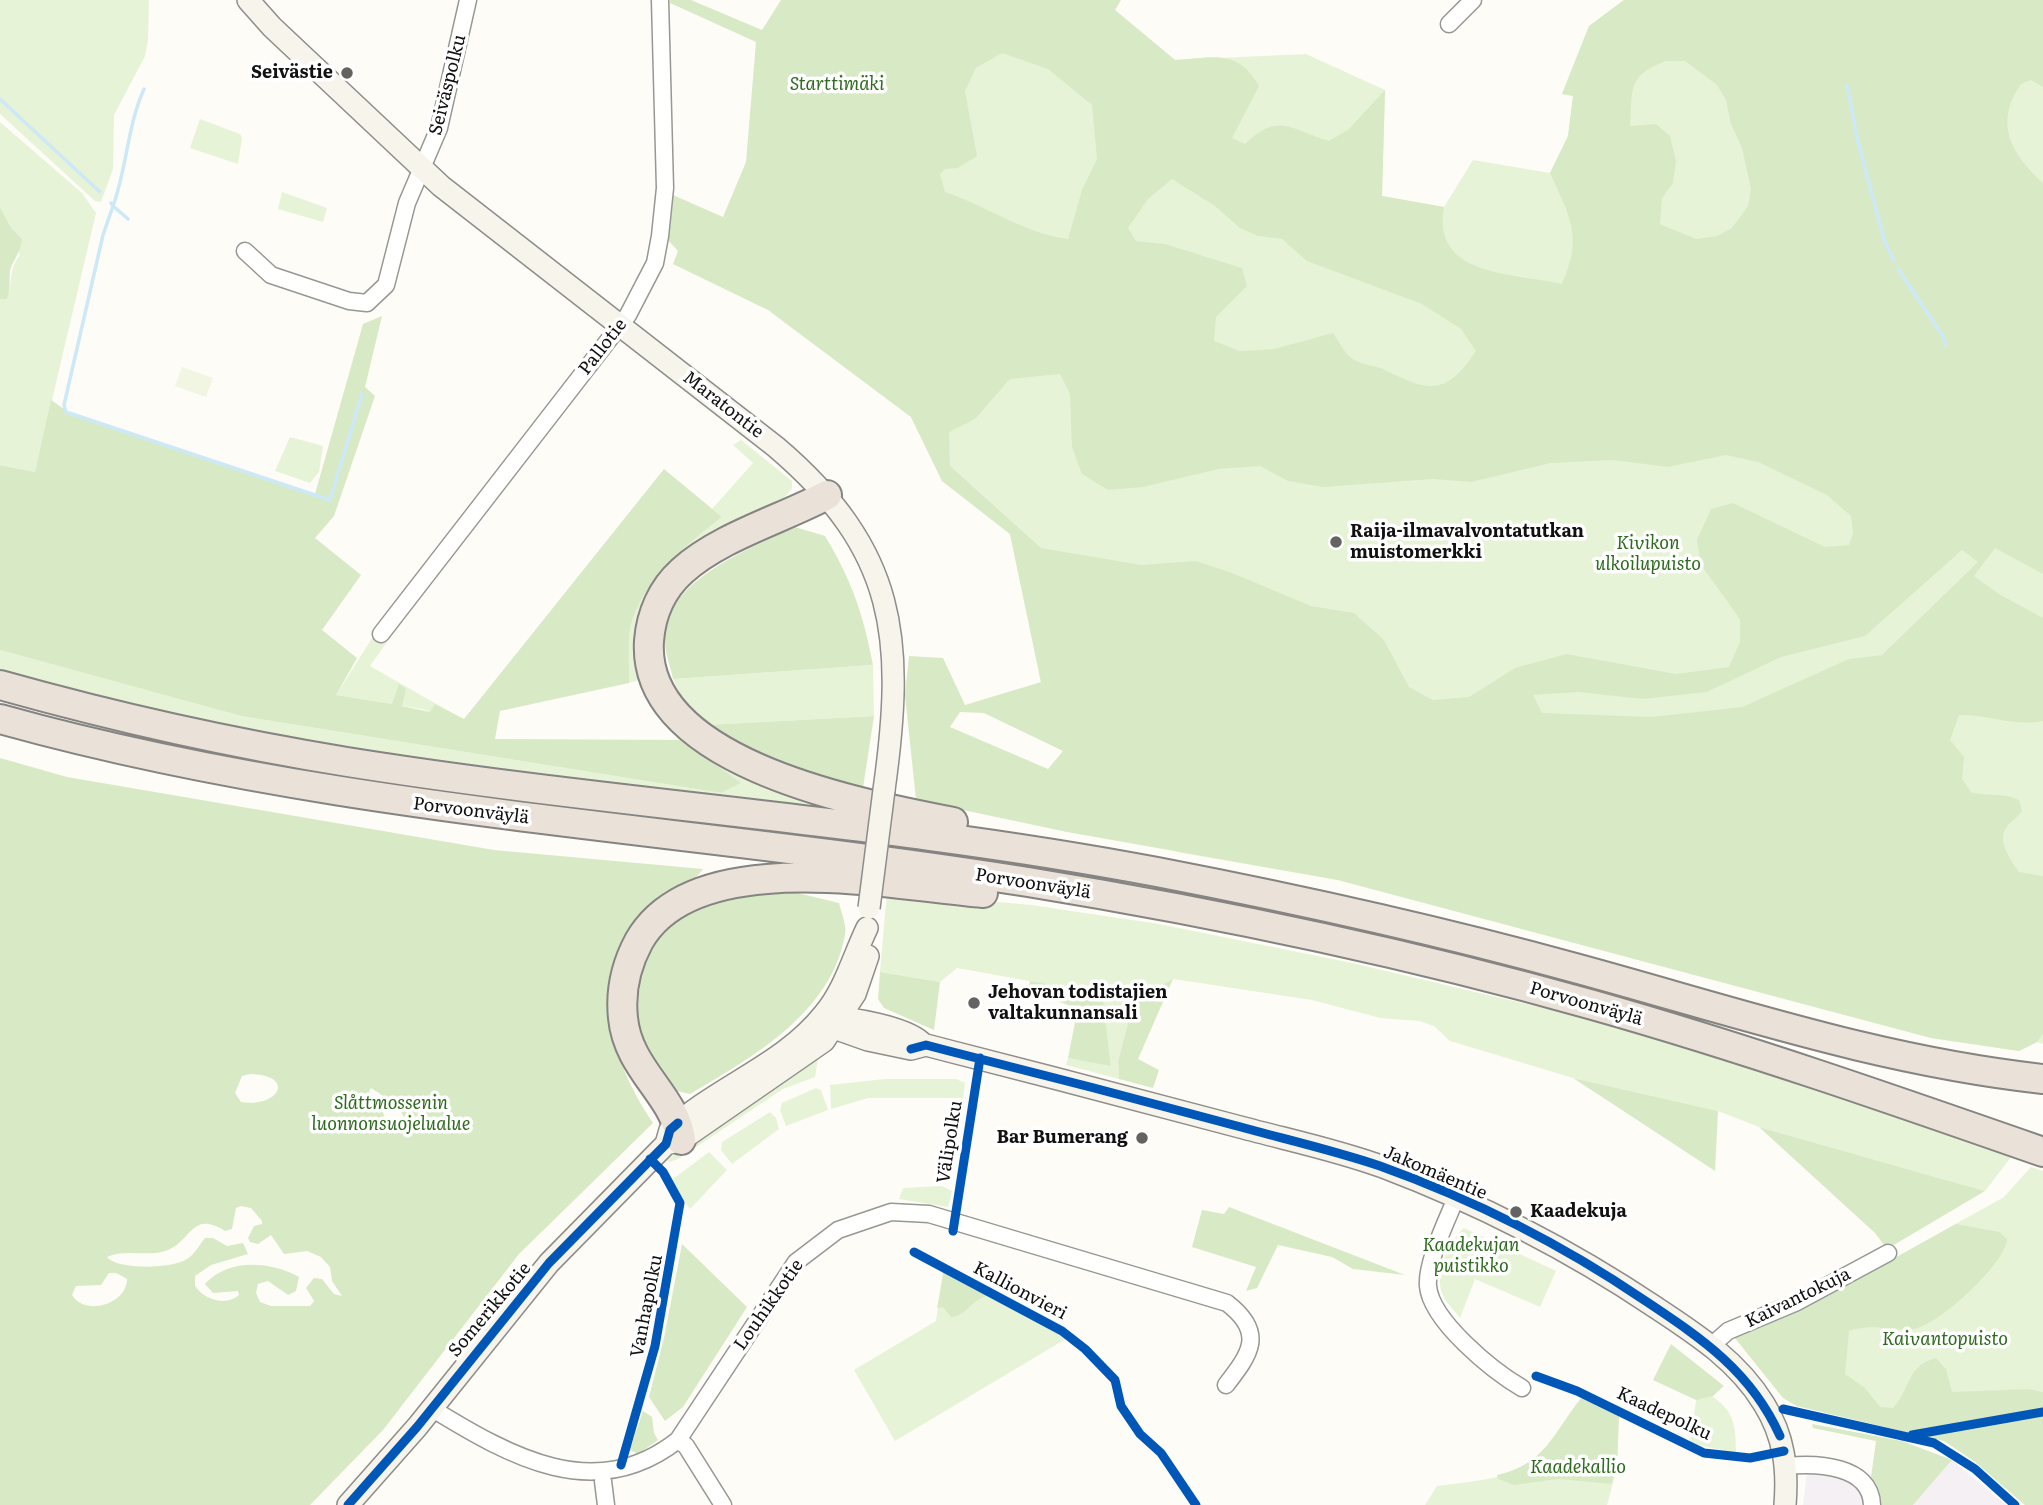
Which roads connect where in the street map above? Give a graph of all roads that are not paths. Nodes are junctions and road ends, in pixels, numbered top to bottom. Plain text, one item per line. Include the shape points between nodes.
1 (231, 0) edge
2 (247, 0) edge
3 (468, 0) edge
4 (660, 0) edge
5 (1473, 0) edge
6 (1449, 24) dead end
7 (272, 27) junction
8 (421, 168) junction
9 (245, 251) dead end
10 (620, 324) junction
11 (827, 495) junction
12 (381, 634) dead end
13 (0, 685) edge
14 (0, 719) edge
15 (1152, 871) junction
16 (1191, 912) junction
17 (868, 918) junction
18 (855, 994) junction
19 (833, 1021) junction
20 (872, 1024) junction
21 (926, 1045) junction
22 (2043, 1079) edge
23 (675, 1136) junction
24 (2043, 1152) edge
25 (1457, 1198) junction
26 (1888, 1252) dead end
27 (1712, 1346) junction
28 (1226, 1385) dead end
29 (1522, 1388) dead end
30 (431, 1408) junction
31 (678, 1440) junction
32 (1787, 1466) junction
33 (603, 1481) junction
34 (348, 1505) edge
35 (606, 1505) edge
36 (723, 1505) edge
37 (1785, 1505) edge
38 (1872, 1505) edge

1 - 7 main road, Maratontie via 255,21
2 - 7 main road, Maratontie
3 - 8 street, Seiväspolku via 439,128
4 - 10 street, Pallotie via 665,188 660,236 655,263
5 - 6 street
7 - 8 main road, Maratontie
8 - 9 street, Seiväspolku via 386,285 367,303 271,275
8 - 10 main road, Maratontie
10 - 11 main road, Maratontie via 776,447
10 - 12 street, Pallotie
11 - 15 highway via 703,555 664,592 652,620 649,650 653,677 676,714 721,750 807,785
11 - 17 main road, Maratontie, bridge via 858,538 876,574 891,636 895,702
13 - 15 highway, Porvoonväylä via 113,716 346,762 902,832
14 - 16 highway, Porvoonväylä via 325,791 863,858
15 - 22 highway, Porvoonväylä via 1472,941 1864,1049
16 - 23 highway via 790,878 737,881 694,893 667,909 643,934 628,964 621,1000 634,1057
16 - 24 highway, Porvoonväylä via 1392,954 1593,1005
17 - 18 main road, Maratontie via 868,958
17 - 19 main road, Maratontie
18 - 19 main road, Maratontie
18 - 20 main road
19 - 20 main road, Jakomäentie
19 - 21 main road, Jakomäentie via 911,1049
19 - 23 main road, Somerikkotie via 798,1041
20 - 21 main road, Jakomäentie via 915,1036
21 - 25 main road, Jakomäentie via 1354,1158
23 - 30 main road, Somerikkotie via 549,1263
25 - 27 main road, Jakomäentie via 1571,1254
25 - 29 street via 1432,1263 1428,1284 1434,1308 1497,1374
26 - 27 street, Kaivantokuja via 1797,1302 1728,1331
27 - 32 main road, Jakomäentie via 1764,1403 1780,1436
28 - 31 street, Louhikkotie via 1244,1364 1250,1338 1241,1314 1227,1303 929,1214 891,1212 838,1230 796,1262
30 - 33 street, Louhikkotie via 537,1468
30 - 34 main road, Somerikkotie
31 - 33 street, Louhikkotie via 646,1465
31 - 36 street
32 - 37 main road, Jakomäentie
32 - 38 street via 1814,1465 1851,1474 1865,1485
33 - 35 street

